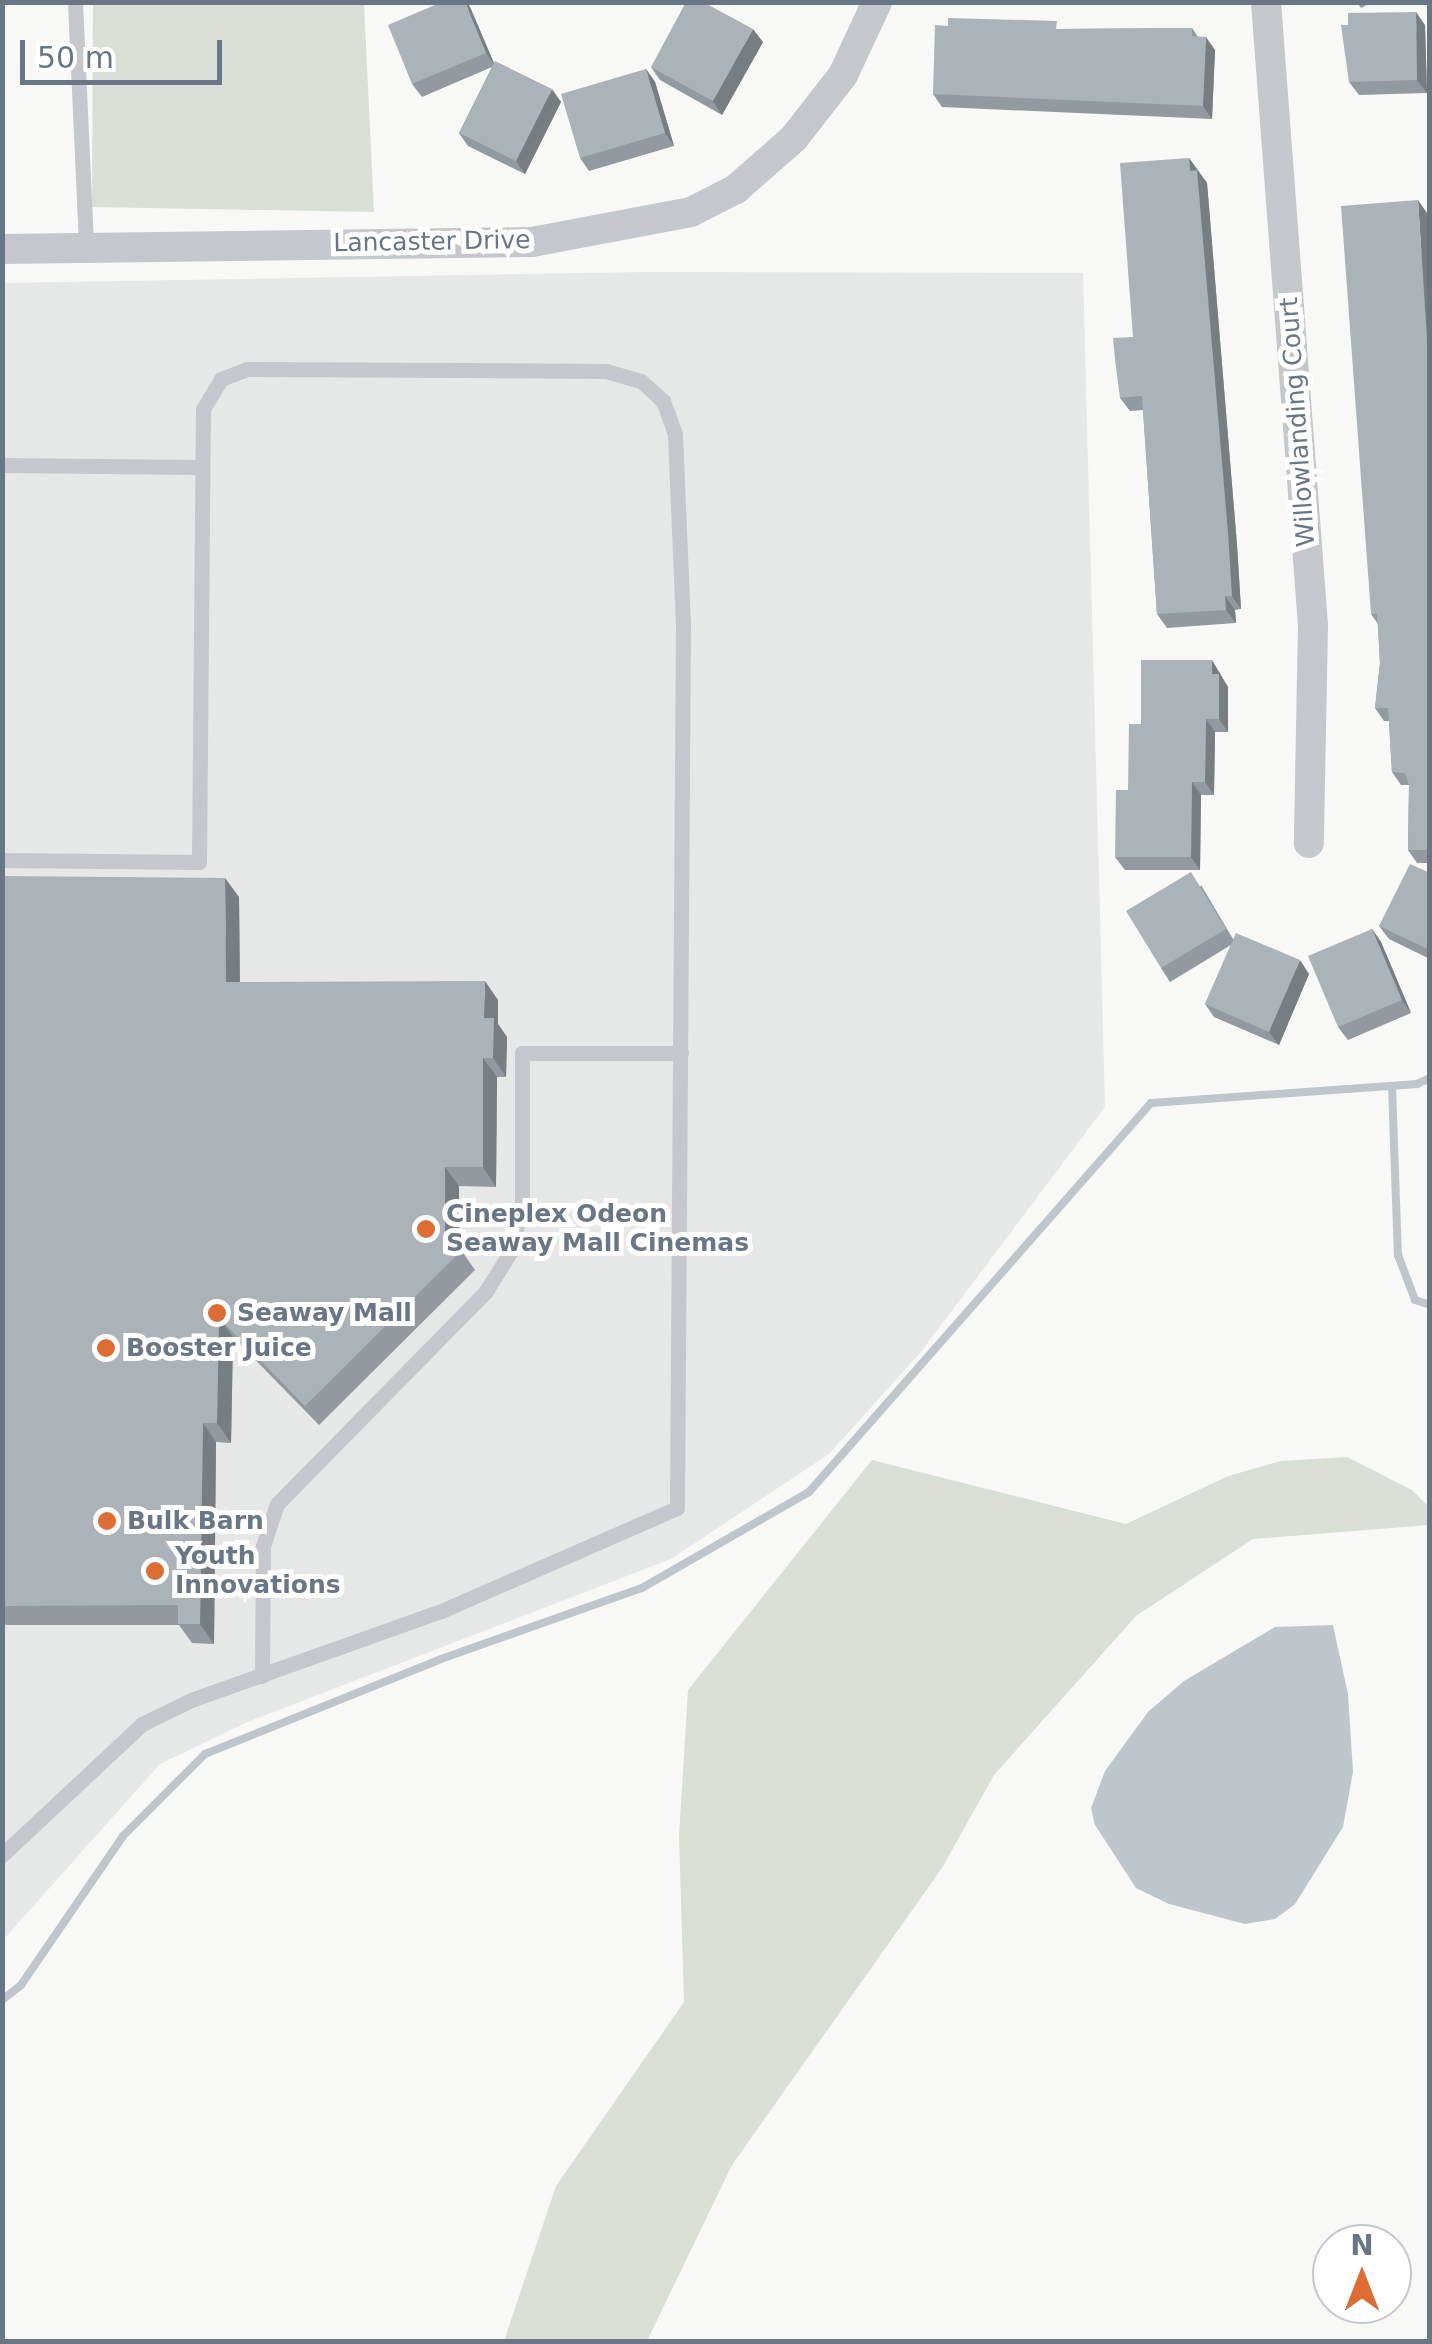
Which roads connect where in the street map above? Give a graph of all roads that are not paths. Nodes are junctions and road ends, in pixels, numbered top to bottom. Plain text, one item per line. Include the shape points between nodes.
1 (75, 2) edge
2 (877, 2) edge
3 (1266, 2) edge
4 (86, 248) junction
5 (2, 250) edge
6 (2, 465) edge
7 (202, 467) junction
8 (1309, 843) dead end
9 (2, 860) edge
10 (681, 1053) junction
11 (262, 1676) junction
12 (2, 1854) edge

1 - 4 lane
2 - 4 street, Lancaster Drive via 843,76 794,138 736,189 691,212 532,242
3 - 8 street, Willowlanding Court via 1313,625
4 - 5 street, Lancaster Drive
6 - 7 lane
7 - 9 lane via 199,862
7 - 10 lane via 206,398 221,379 243,369 606,371 636,378 659,396 676,434 683,623
10 - 11 lane via 522,1053 522,1205 511,1252 486,1292 277,1504 263,1546
10 - 11 lane via 677,1508 458,1604
11 - 12 lane via 142,1724

